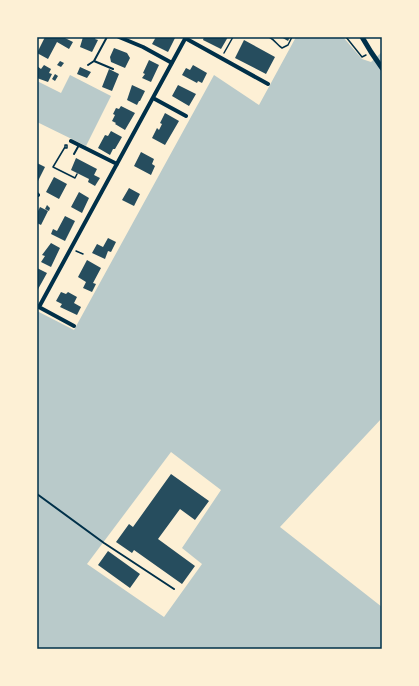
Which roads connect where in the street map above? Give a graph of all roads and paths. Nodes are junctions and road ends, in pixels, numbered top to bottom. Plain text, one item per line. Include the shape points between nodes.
1 (107, 37) edge
2 (119, 37) edge
3 (233, 37) edge
4 (269, 37) edge
5 (292, 37) edge
6 (346, 37) edge
7 (362, 37) edge
8 (186, 38) edge
9 (366, 55) dead end
10 (221, 58) junction
11 (94, 61) junction
12 (172, 63) junction
13 (88, 65) dead end
14 (382, 68) edge
15 (113, 69) dead end
16 (268, 84) dead end
17 (153, 98) junction
18 (186, 116) dead end
19 (70, 141) dead end
20 (79, 145) junction
21 (65, 147) dead end
22 (74, 154) dead end
23 (117, 164) junction
24 (77, 174) dead end
25 (75, 250) dead end
26 (84, 254) dead end
27 (38, 306) edge
28 (74, 326) dead end
29 (37, 494) edge
30 (174, 589) dead end

1 - 11 lane
2 - 12 street
3 - 10 path
4 - 5 path via 282,48 288,45
6 - 9 path via 362,57
7 - 14 street
8 - 10 street
8 - 12 street
10 - 16 street
11 - 13 lane
11 - 15 lane
12 - 17 street
17 - 18 street
17 - 23 street
19 - 20 street
20 - 22 lane
20 - 23 street
21 - 24 path via 53,167 75,178
23 - 27 street
25 - 26 path
27 - 28 street
29 - 30 lane via 104,544

